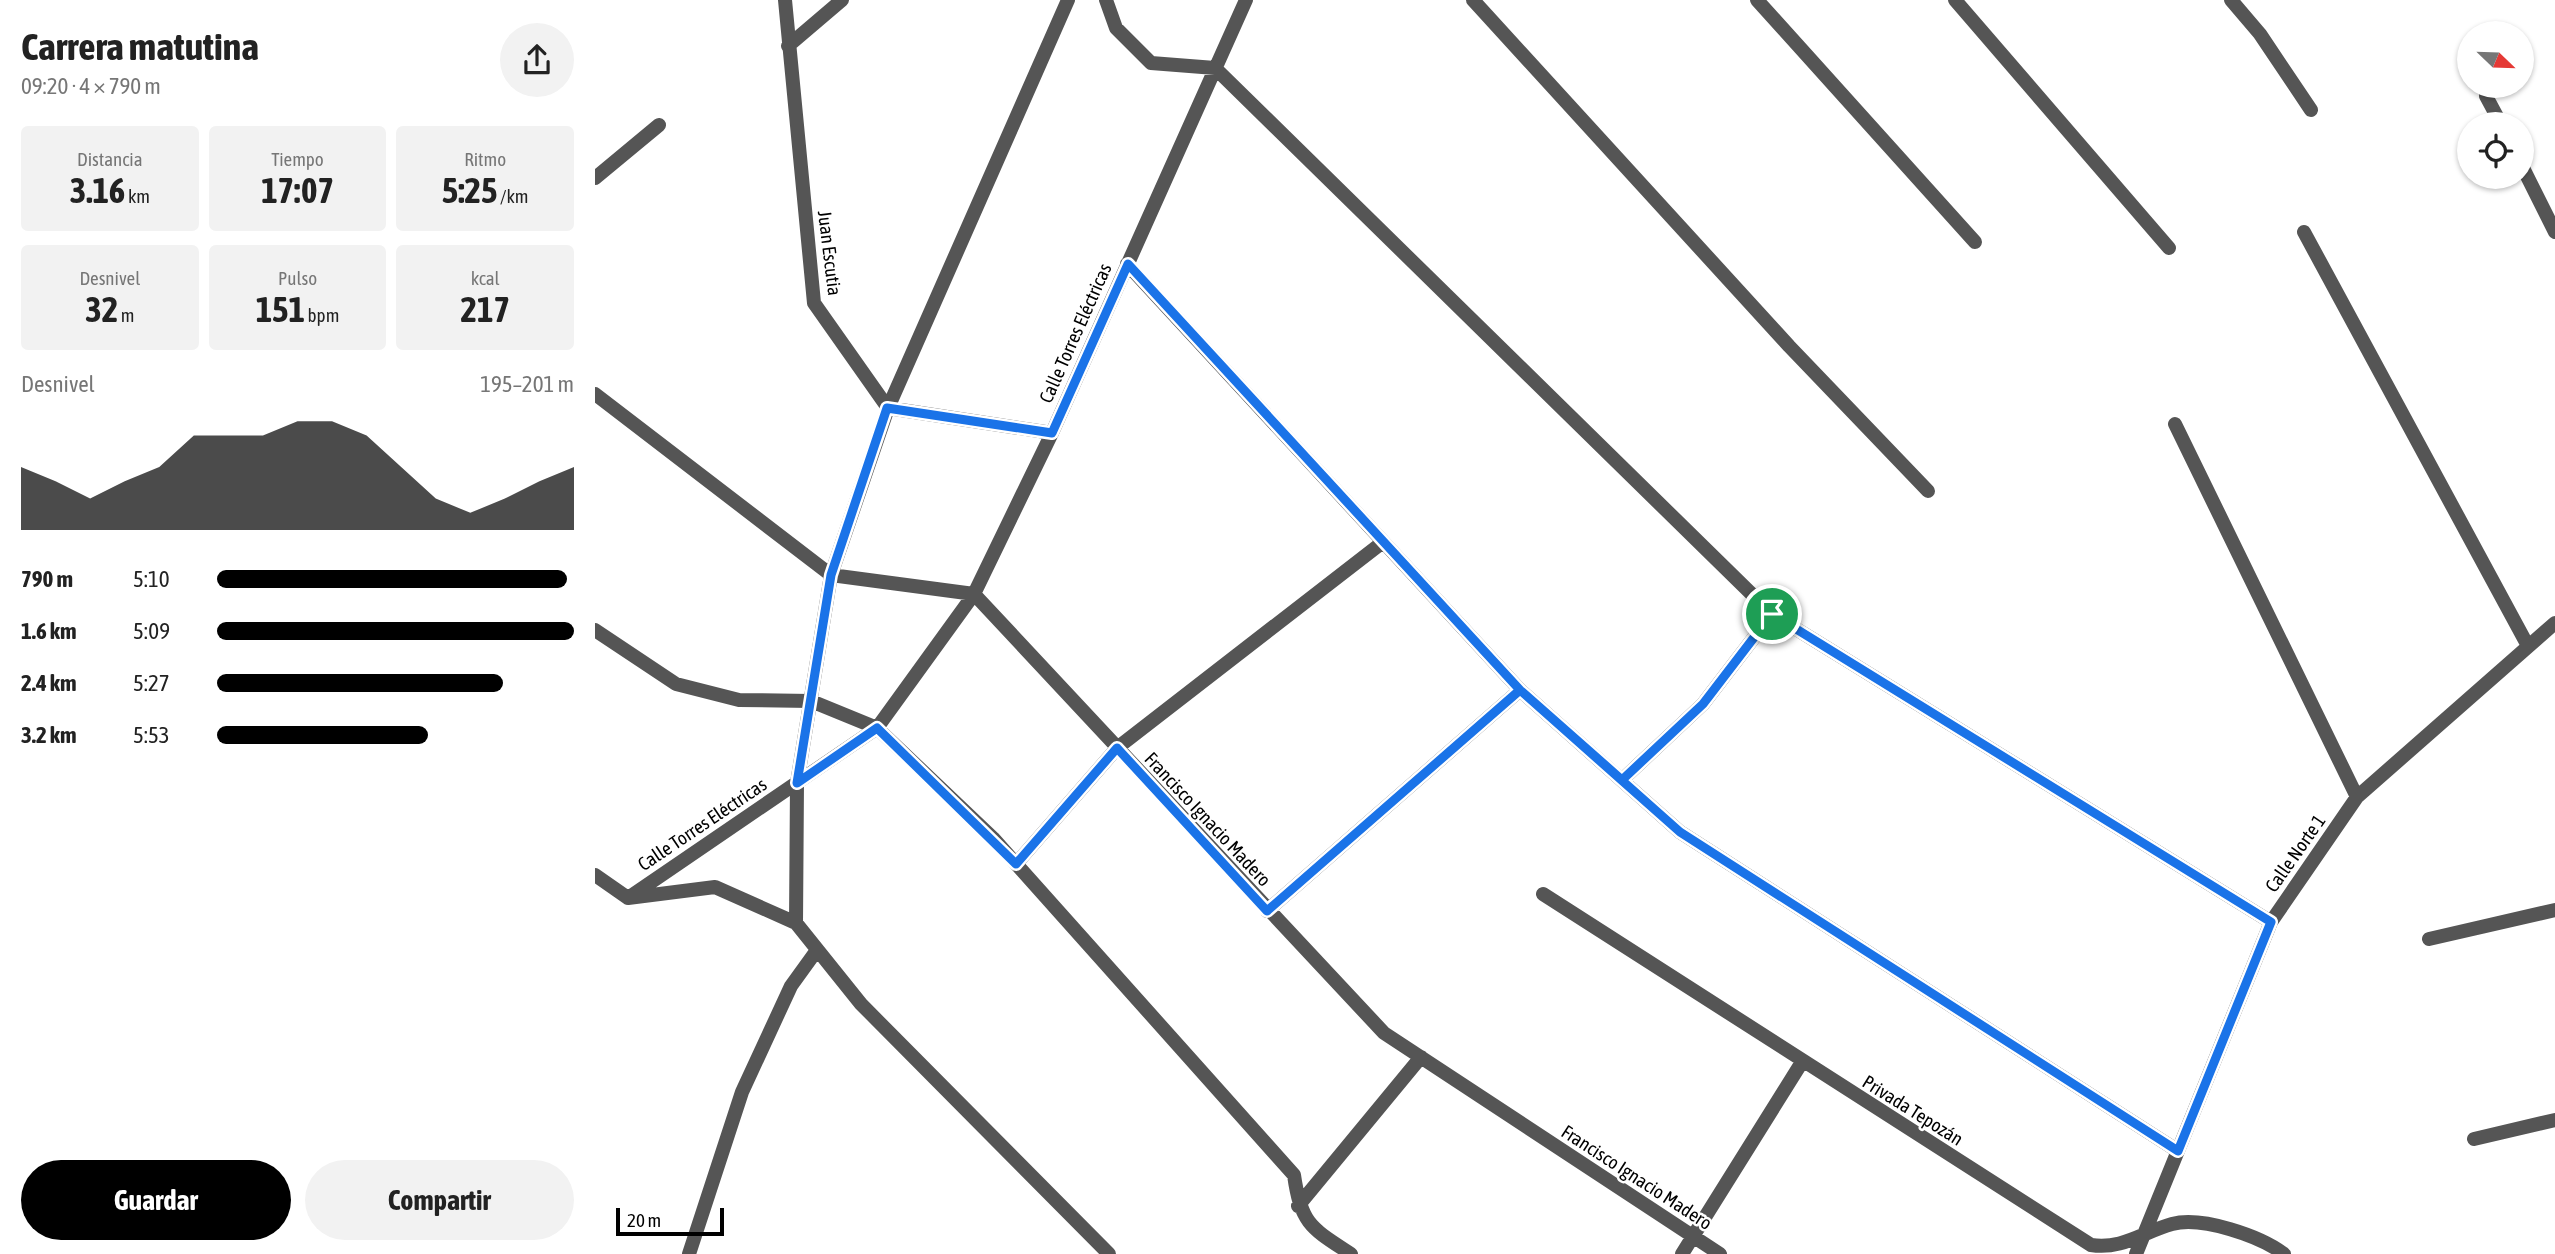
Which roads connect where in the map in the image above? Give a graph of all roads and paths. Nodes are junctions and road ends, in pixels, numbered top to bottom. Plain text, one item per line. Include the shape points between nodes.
1 (785, 0) edge
2 (842, 0) edge
3 (1068, 0) edge
4 (1106, 0) edge
5 (1246, 0) edge
6 (1473, 0) edge
7 (1757, 0) edge
8 (1955, 0) edge
9 (2231, 0) edge
10 (788, 46) junction
11 (1215, 68) junction
12 (2311, 110) dead end
13 (659, 125) dead end
14 (595, 178) edge
15 (2534, 189) edge
16 (2304, 232) dead end
17 (2555, 232) edge
18 (1975, 242) dead end
19 (2169, 248) dead end
20 (1128, 264) junction
21 (595, 394) edge
22 (887, 408) junction
23 (2175, 424) dead end
24 (1052, 433) junction
25 (1928, 491) dead end
26 (1383, 542) junction
27 (831, 575) junction
28 (974, 594) junction
29 (1772, 614) junction
30 (2555, 623) edge
31 (595, 630) edge
32 (2528, 646) junction
33 (1520, 690) junction
34 (811, 701) junction
35 (877, 728) junction
36 (1117, 748) junction
37 (1622, 780) junction
38 (797, 783) junction
39 (2357, 797) junction
40 (1016, 864) junction
41 (595, 876) edge
42 (1543, 894) dead end
43 (628, 898) junction
44 (2555, 910) edge
45 (1267, 911) junction
46 (2271, 922) junction
47 (796, 923) junction
48 (2429, 939) dead end
49 (817, 950) junction
50 (1421, 1058) junction
51 (1802, 1062) junction
52 (2555, 1120) edge
53 (2474, 1139) dead end
54 (2178, 1151) junction
55 (1298, 1206) junction
56 (1693, 1237) junction
57 (2143, 1237) junction
58 (689, 1254) edge
59 (1109, 1254) edge
60 (1351, 1254) edge
61 (1682, 1254) edge
62 (1720, 1254) edge
63 (2136, 1254) edge
64 (2284, 1254) edge

1 - 10 street, Juan Escutia
2 - 10 street
3 - 22 street, Calle Torres Eléctricas
4 - 11 street via 1116,28 1151,63
5 - 11 street, Calle Torres Eléctricas
6 - 25 street
7 - 18 street
8 - 19 street
9 - 12 street
10 - 22 street, Juan Escutia via 814,303
11 - 20 street, Calle Torres Eléctricas
11 - 29 street
13 - 14 street
15 - 17 street
16 - 32 street
20 - 24 street, Calle Torres Eléctricas
20 - 26 street
21 - 27 street
22 - 24 street
22 - 27 street, Calle Torres Eléctricas
23 - 39 street
24 - 28 street, Calle Torres Eléctricas
26 - 33 street
26 - 36 street
27 - 28 street
27 - 34 street, Calle Torres Eléctricas
28 - 35 street, Calle Torres Eléctricas
28 - 36 street, Francisco Ignacio Madero
29 - 37 street via 1703,704
29 - 46 street
30 - 32 street, Calle Norte 1
31 - 34 street via 676,684 739,700
32 - 39 street, Calle Norte 1
33 - 37 street
33 - 45 street
34 - 35 street
34 - 38 street, Calle Torres Eléctricas
35 - 38 street, Calle Torres Eléctricas
35 - 40 street
36 - 40 street
36 - 45 street, Francisco Ignacio Madero
37 - 54 street via 1680,832
38 - 43 street, Calle Torres Eléctricas
38 - 47 street, Calle Torres Eléctricas
39 - 46 street, Calle Norte 1
40 - 55 street via 1294,1175
41 - 43 street
42 - 51 street, Privada Tepozán
43 - 47 street via 715,887
44 - 48 street
45 - 50 street, Francisco Ignacio Madero via 1384,1033
46 - 54 street, Calle Norte 1
47 - 49 street
49 - 58 street via 791,986 742,1092
49 - 59 street via 861,1004
50 - 55 street
50 - 56 street, Francisco Ignacio Madero
51 - 56 street
51 - 57 street, Privada Tepozán via 2091,1245 2109,1248
52 - 53 street
54 - 57 street, Calle Norte 1
55 - 60 street via 1313,1229
56 - 61 street
56 - 62 street, Francisco Ignacio Madero
57 - 63 street, Calle Norte 1
57 - 64 street, Privada Tepozán via 2186,1221 2218,1226

